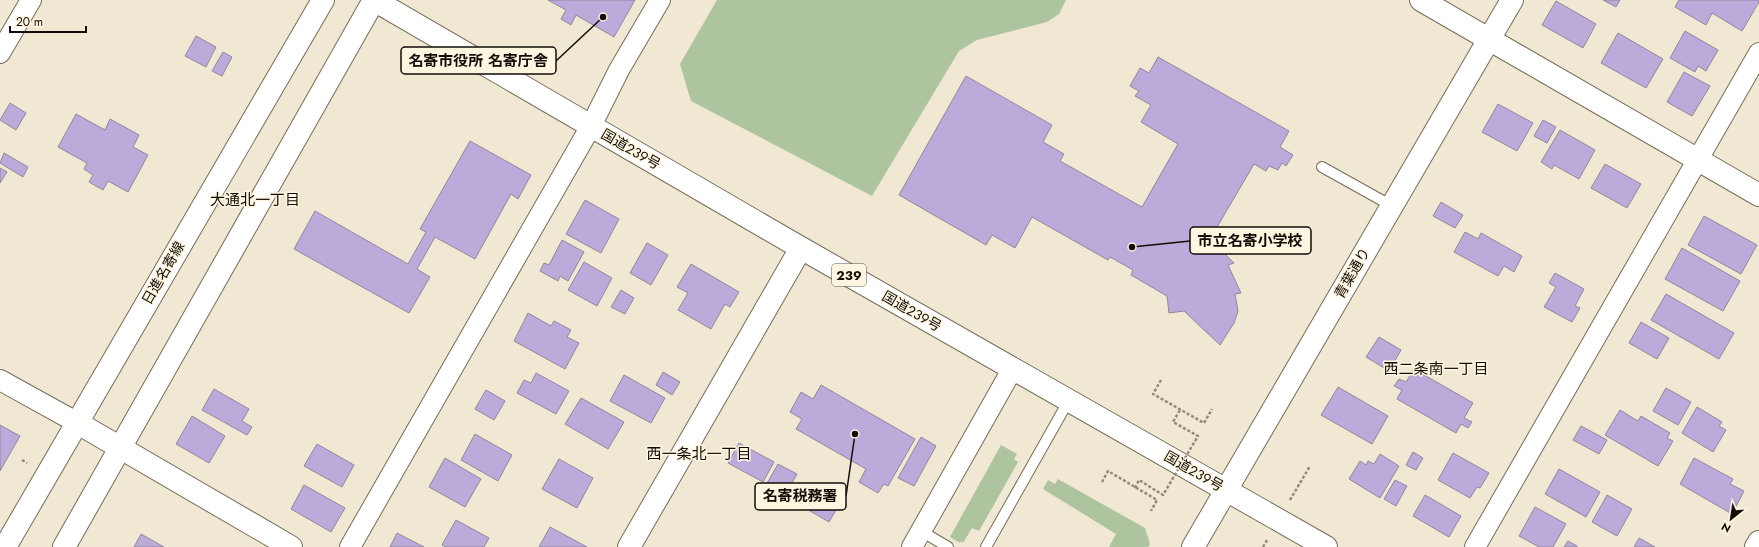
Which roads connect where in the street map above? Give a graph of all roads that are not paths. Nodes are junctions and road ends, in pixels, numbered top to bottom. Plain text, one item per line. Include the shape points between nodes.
1 (31, 0) edge
2 (323, 0) edge
3 (374, 0) edge
4 (660, 0) edge
5 (1421, 0) edge
6 (1512, 0) edge
7 (1488, 40) junction
8 (0, 53) edge
9 (1759, 53) edge
10 (592, 126) junction
11 (1698, 159) junction
12 (1322, 167) dead end
13 (1759, 195) edge
14 (1392, 206) junction
15 (801, 248) junction
16 (1013, 368) junction
17 (0, 380) edge
18 (1069, 400) junction
19 (76, 422) junction
20 (120, 448) junction
21 (1226, 489) junction
22 (917, 539) edge
23 (1759, 542) edge
24 (5, 547) edge
25 (64, 547) edge
26 (290, 547) edge
27 (350, 547) edge
28 (629, 547) edge
29 (948, 547) edge
30 (977, 547) edge
31 (981, 547) edge
32 (986, 547) edge
33 (1193, 547) edge
34 (1326, 547) edge
35 (1476, 547) edge
36 (1756, 547) edge

1 - 8 street
2 - 19 main road, 日進名寄線
3 - 10 main road, 国道239号 / 239
3 - 20 main road
4 - 10 street via 619,70
5 - 7 main road
6 - 7 main road, 青葉通り
7 - 11 main road
7 - 14 main road, 青葉通り
9 - 11 street
10 - 15 main road, 国道239号 / 239
10 - 27 street
11 - 13 main road
11 - 35 street
12 - 14 lane
14 - 21 main road, 青葉通り
15 - 16 main road, 国道239号 / 239
15 - 28 main road
16 - 18 main road, 国道239号 / 239
16 - 22 street
17 - 19 street
18 - 21 main road, 国道239号 / 239
18 - 32 lane
19 - 20 main road
19 - 24 main road, 日進名寄線
20 - 25 main road
20 - 26 main road
21 - 33 main road, 青葉通り
21 - 34 main road, 国道239号 / 239
22 - 29 lane
23 - 36 main road
30 - 31 lane

